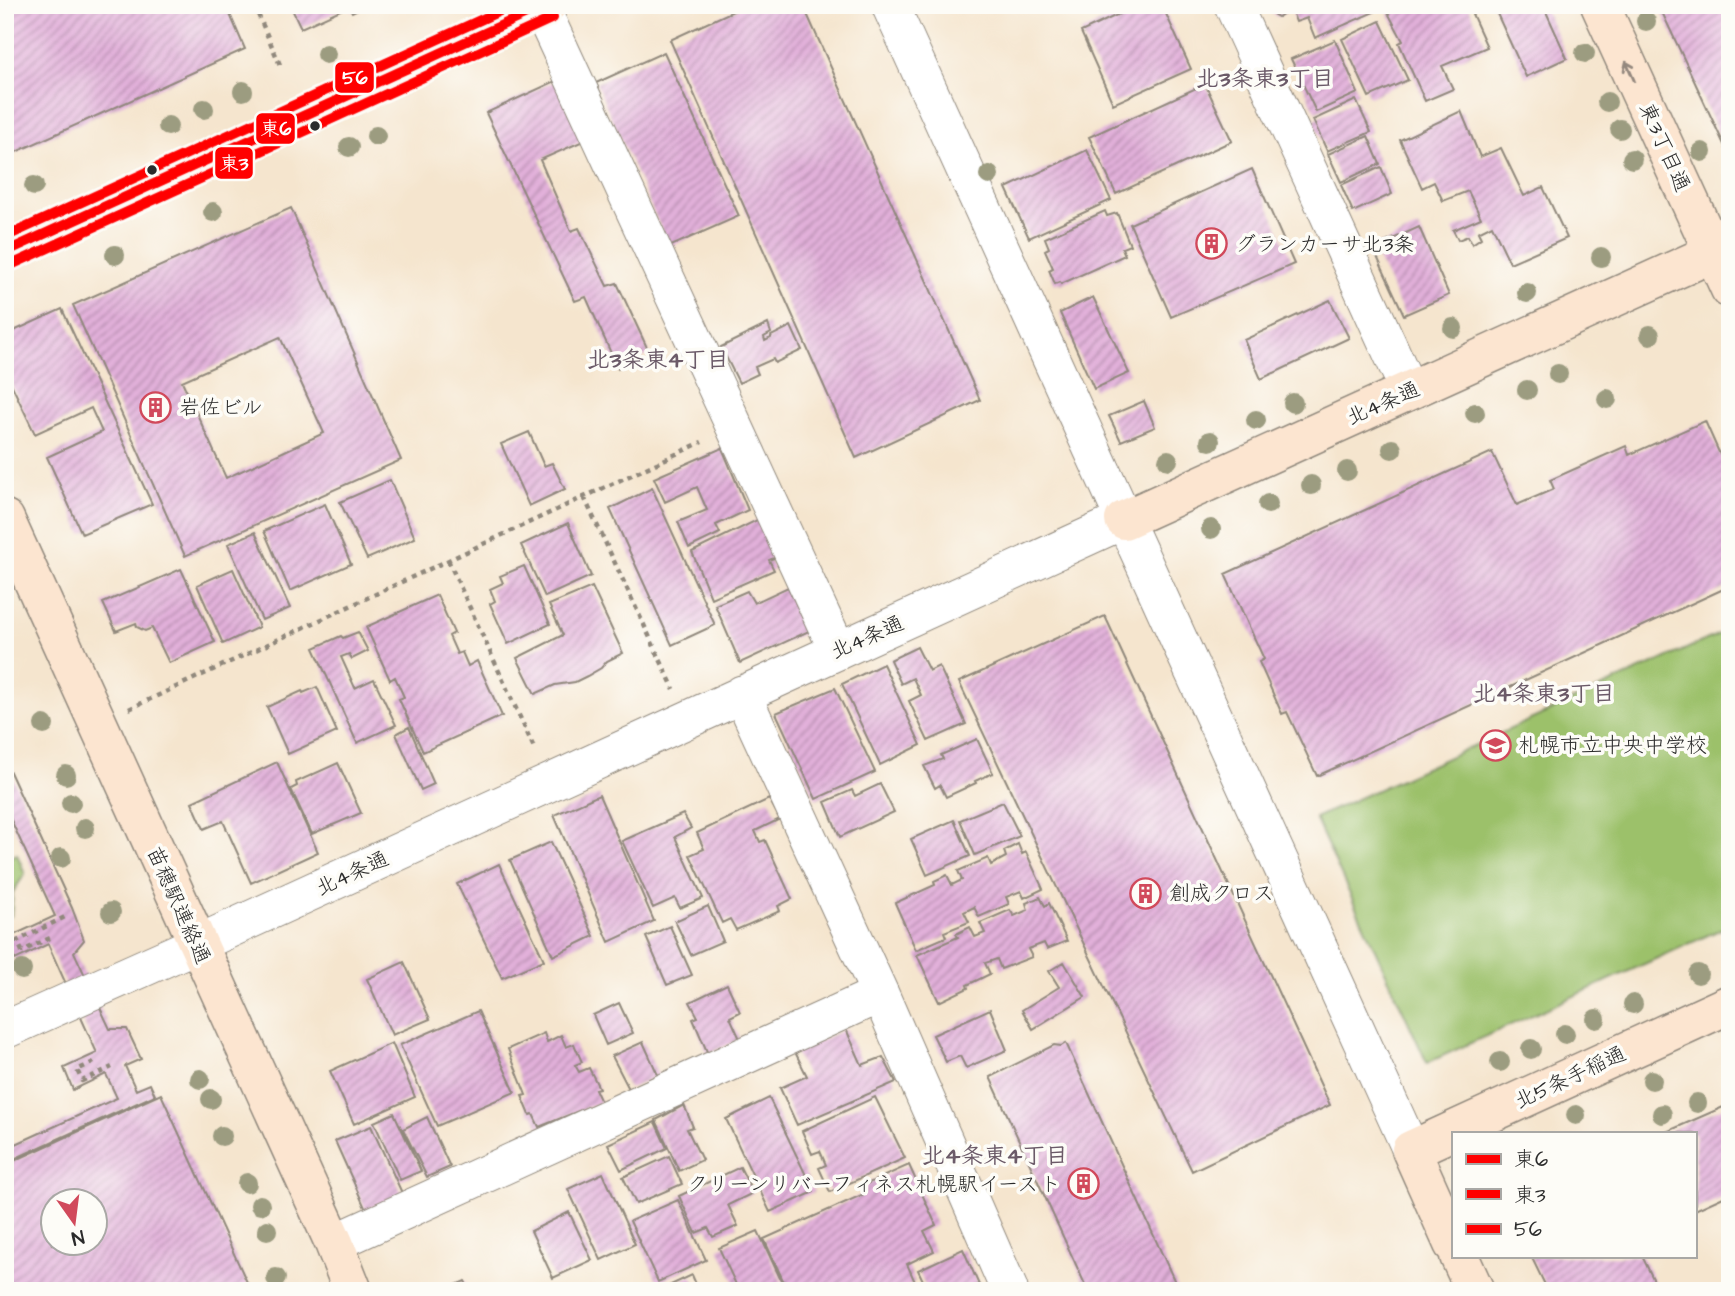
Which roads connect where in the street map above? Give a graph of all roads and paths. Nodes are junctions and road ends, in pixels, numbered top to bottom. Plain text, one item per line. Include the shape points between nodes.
1 (254, 5) edge
2 (890, 5) edge
3 (1233, 5) edge
4 (1600, 5) edge
5 (544, 7) edge
6 (281, 67) dead end
7 (1721, 249) edge
8 (5, 251) edge
9 (1730, 289) edge
10 (1409, 391) junction
11 (734, 427) junction
12 (584, 497) junction
13 (5, 519) edge
14 (1124, 520) junction
15 (448, 560) junction
16 (838, 651) junction
17 (742, 694) junction
18 (678, 698) dead end
19 (99, 722) junction
20 (550, 783) junction
21 (65, 917) dead end
22 (50, 938) dead end
23 (197, 944) junction
24 (880, 995) junction
25 (1730, 1004) edge
26 (5, 1030) edge
27 (94, 1062) dead end
28 (112, 1067) dead end
29 (1411, 1150) junction
30 (1452, 1242) edge
31 (334, 1243) junction
32 (1460, 1258) edge
33 (353, 1291) edge
34 (1005, 1291) edge
35 (1475, 1291) edge

1 - 6 path
2 - 14 street
3 - 10 street
7 -> 4 street, 東3丁目通
5 - 8 street
5 - 11 street
7 - 9 street, 東3丁目通
7 - 10 street, 北4条通
10 - 14 street, 北4条通
11 - 12 path
11 - 16 street
12 - 15 path
12 - 18 path
13 - 19 street, 苗穂駅連絡通
14 - 16 street, 北4条通
14 - 29 street
15 - 19 path
15 - 20 path
16 - 17 street, 北4条通
17 - 20 street, 北4条通
17 - 24 street
19 - 23 street, 苗穂駅連絡通
20 - 23 street, 北4条通
21 - 22 path via 17,941 22,951
23 - 26 street, 北4条通
23 - 31 street, 苗穂駅連絡通
24 - 31 street
24 - 34 street via 1009,1289
25 - 29 street, 北5条手稲通
27 - 28 path via 76,1070 82,1081
29 - 30 street
31 - 33 street, 苗穂駅連絡通
32 - 35 street

